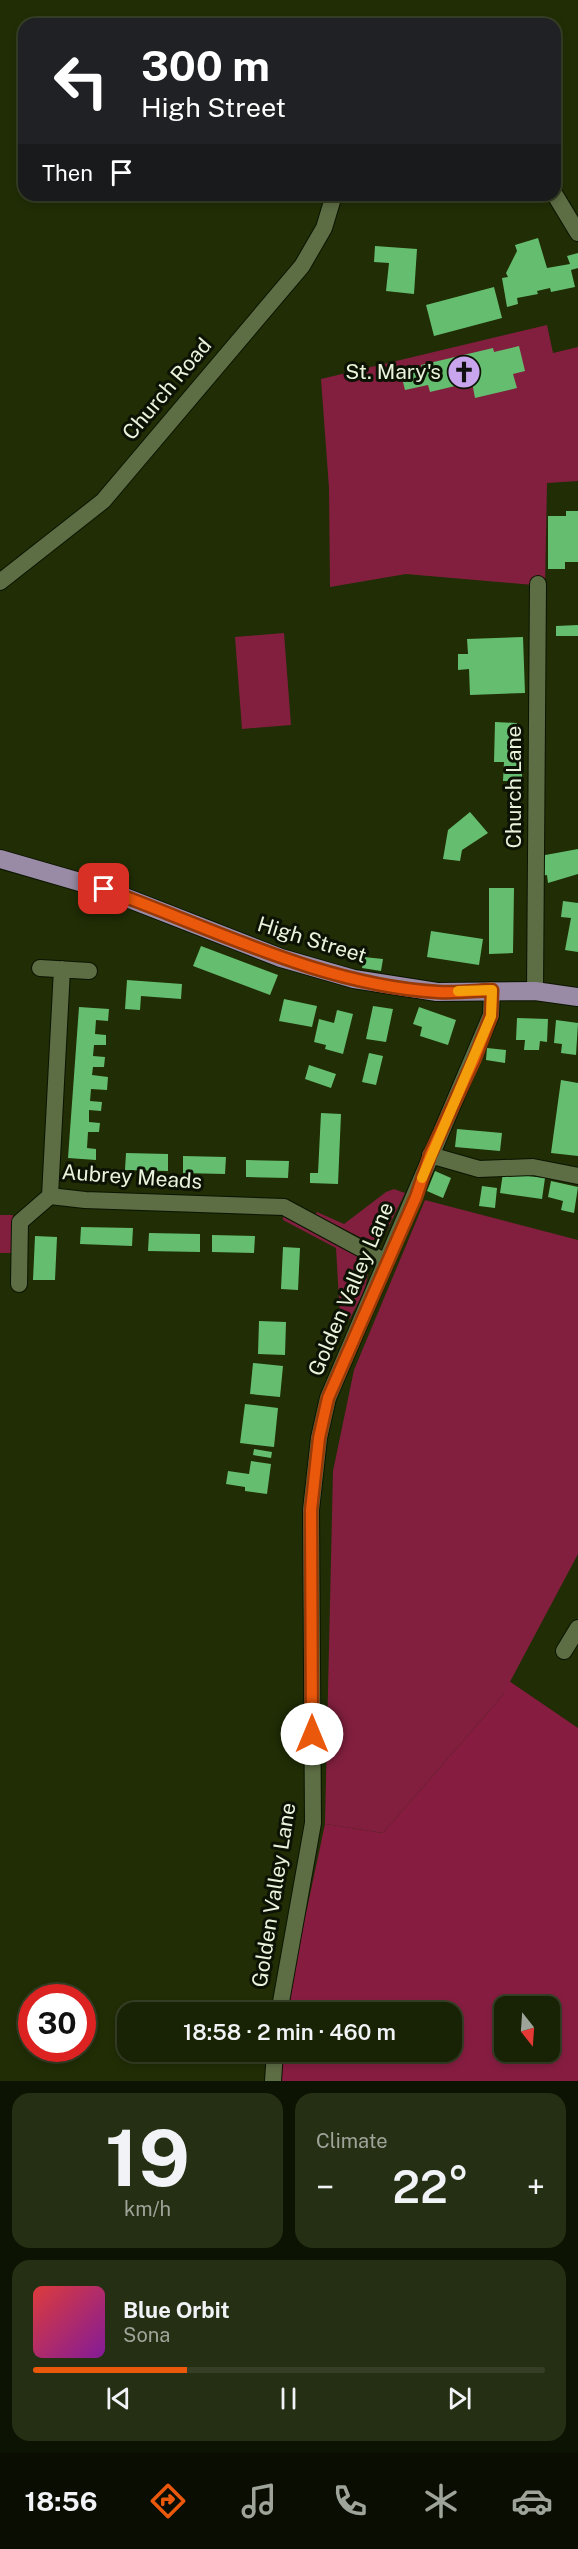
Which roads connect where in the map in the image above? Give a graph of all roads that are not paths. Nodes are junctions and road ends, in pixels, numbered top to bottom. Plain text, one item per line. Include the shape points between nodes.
1 (332, 201) edge
2 (559, 201) edge
3 (578, 233) edge
4 (0, 582) edge
5 (538, 584) dead end
6 (0, 859) edge
7 (40, 968) dead end
8 (63, 969) junction
9 (89, 971) dead end
10 (492, 990) junction
11 (535, 991) junction
12 (578, 997) edge
13 (430, 1155) junction
14 (578, 1176) edge
15 (50, 1196) junction
16 (386, 1262) junction
17 (19, 1284) dead end
18 (578, 1628) edge
19 (564, 1651) dead end
20 (280, 2002) edge
21 (274, 2062) edge
22 (273, 2081) edge

1 - 4 street, Church Road via 324,228 302,266 103,501
2 - 3 street
5 - 11 street, Church Lane
6 - 10 main road, High Street via 123,896 281,958 354,979 437,992
7 - 8 street
8 - 9 street
8 - 15 street, Aubrey Meads
10 - 11 main road, High Street
10 - 13 street, Golden Valley Lane via 491,1016
11 - 12 main road, High Street
13 - 14 street via 479,1169 533,1167
13 - 16 street, Golden Valley Lane via 416,1197
15 - 16 street, Aubrey Meads via 284,1207
15 - 17 street via 20,1222
16 - 20 street, Golden Valley Lane via 328,1398 319,1438 311,1510 313,1823
18 - 19 street
21 - 22 street

